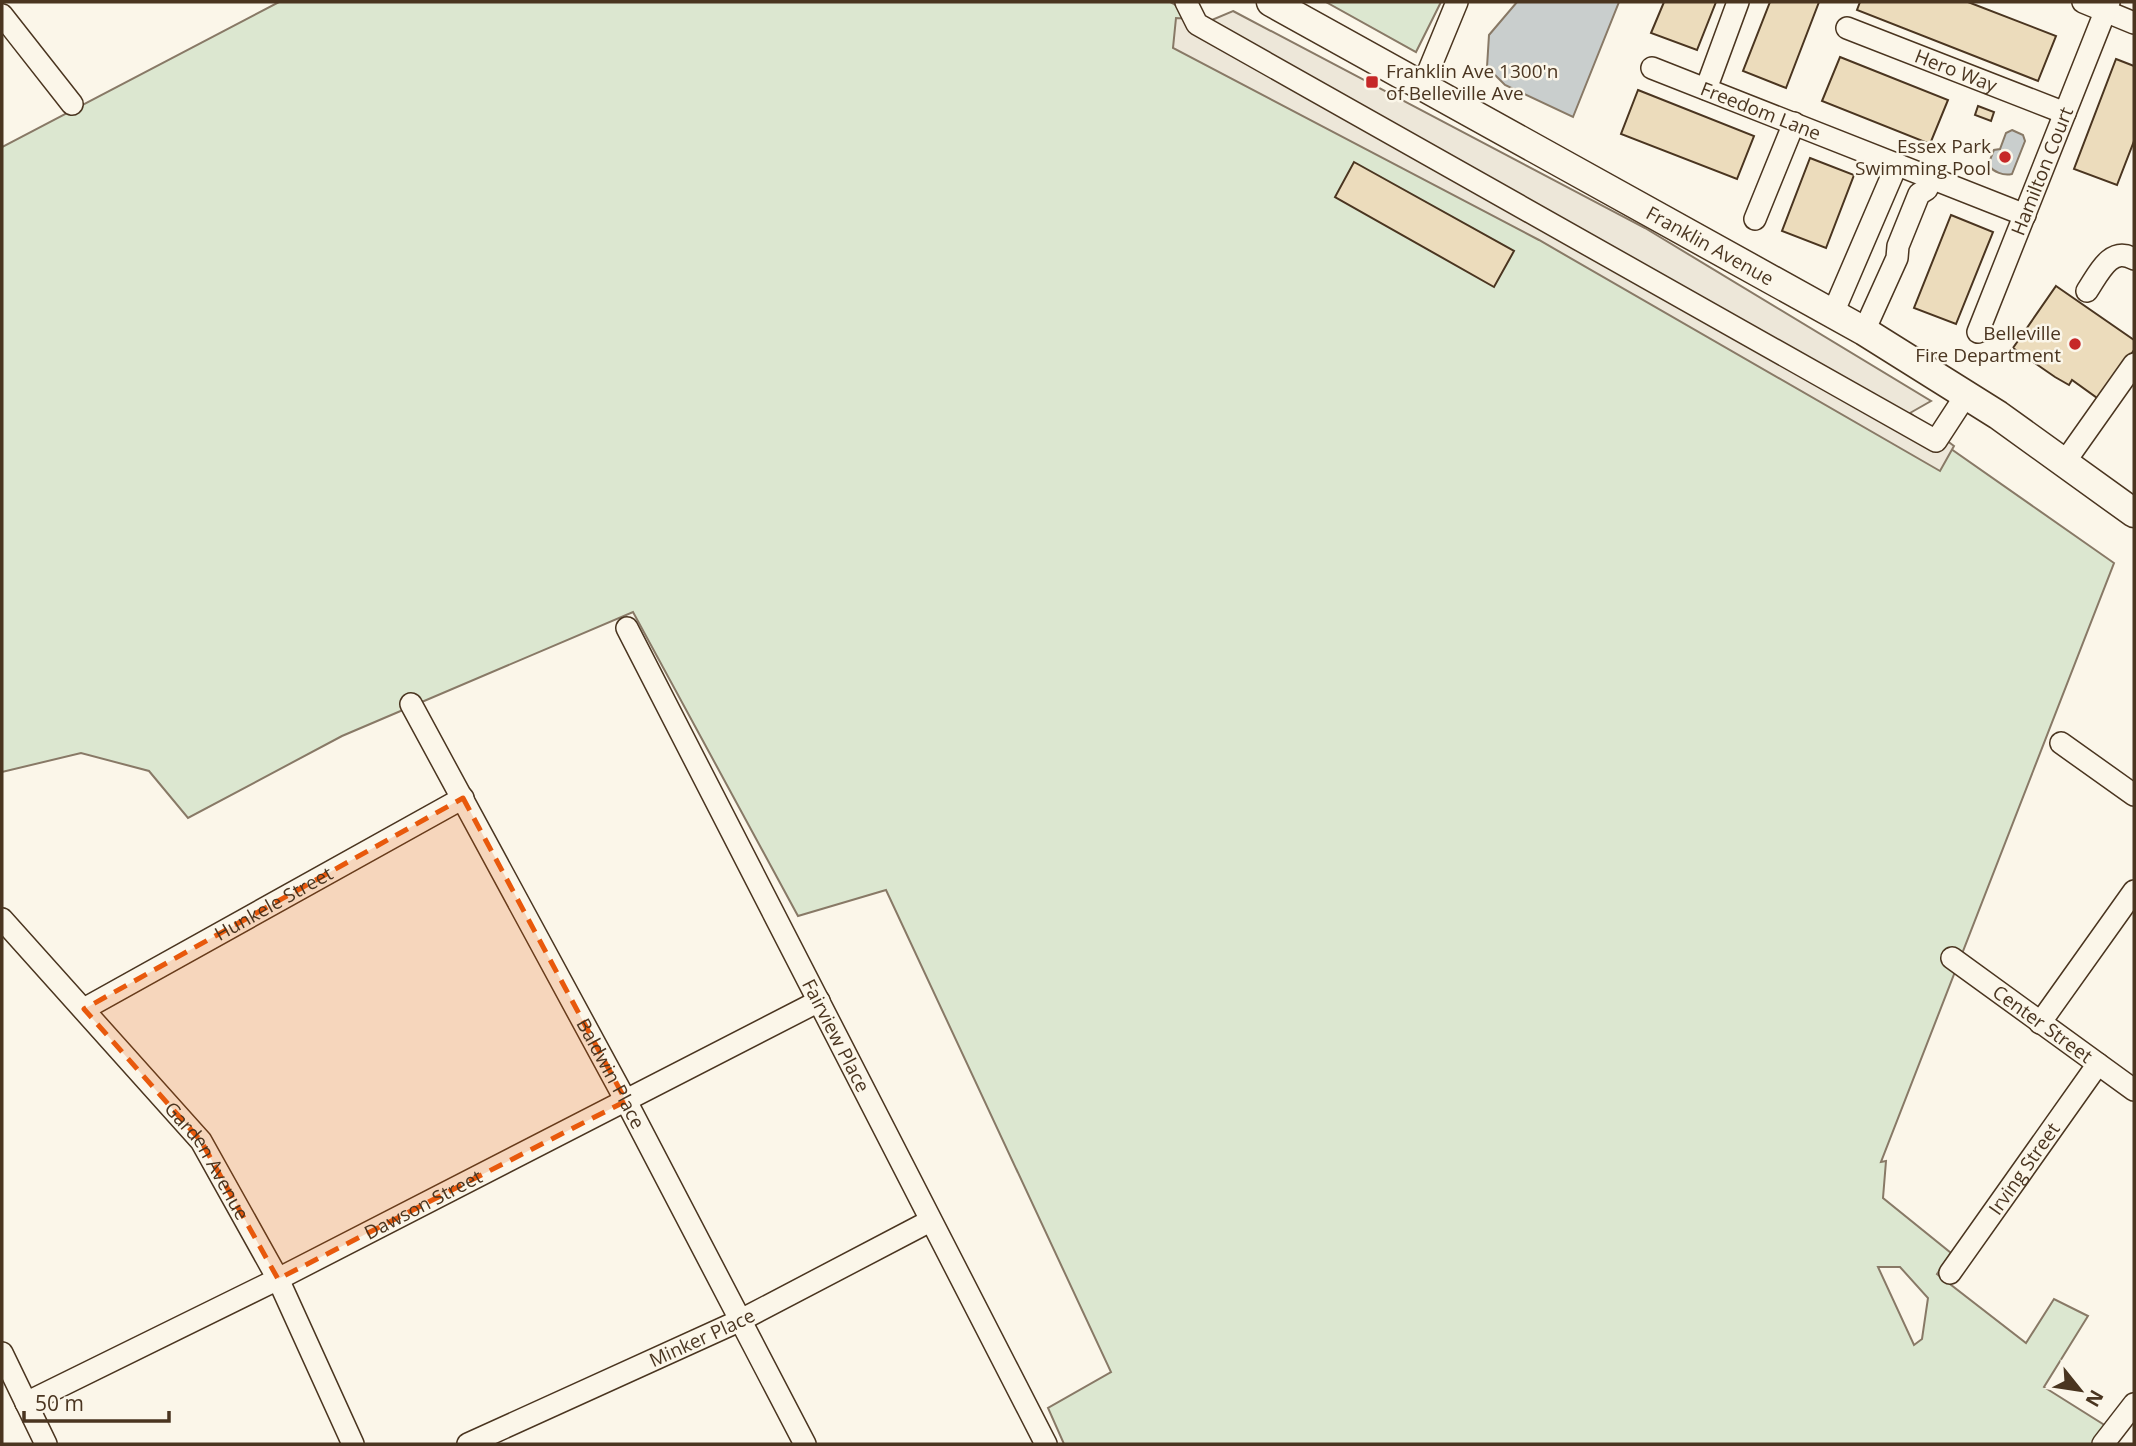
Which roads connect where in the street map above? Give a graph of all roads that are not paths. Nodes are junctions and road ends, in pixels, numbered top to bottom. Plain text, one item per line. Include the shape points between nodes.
1 (1186, 2) edge
2 (1271, 2) edge
3 (1457, 2) edge
4 (1738, 2) edge
5 (2082, 2) edge
6 (2107, 7) edge
7 (2, 15) edge
8 (2134, 23) edge
9 (1847, 28) dead end
10 (1652, 68) dead end
11 (1422, 86) junction
12 (1706, 89) junction
13 (72, 104) dead end
14 (2065, 113) junction
15 (1794, 123) junction
16 (1897, 164) junction
17 (1929, 183) junction
18 (2025, 215) junction
19 (1755, 219) dead end
20 (2134, 259) edge
21 (2087, 291) dead end
22 (1833, 313) junction
23 (1864, 331) junction
24 (1978, 332) dead end
25 (2134, 364) edge
26 (1966, 395) junction
27 (2064, 463) junction
28 (2134, 513) edge
29 (627, 628) dead end
30 (411, 704) dead end
31 (2061, 743) dead end
32 (2134, 795) edge
33 (463, 798) junction
34 (2134, 891) edge
35 (2, 919) edge
36 (1952, 958) dead end
37 (819, 1001) junction
38 (83, 1009) junction
39 (2040, 1023) junction
40 (2098, 1064) junction
41 (2134, 1090) edge
42 (626, 1101) junction
43 (930, 1221) junction
44 (1950, 1273) dead end
45 (278, 1279) junction
46 (741, 1320) junction
47 (2, 1353) edge
48 (26, 1403) junction
49 (2134, 1404) edge
50 (46, 1444) edge
51 (353, 1444) edge
52 (468, 1444) edge
53 (805, 1444) edge
54 (1046, 1444) edge
55 (2103, 1444) edge

1 - 26 street via 1197,24 1936,442
2 - 11 main road, Franklin Avenue
3 - 11 street
4 - 12 street
5 - 6 street
6 - 8 street
6 - 14 street, Hamilton Court
7 - 13 street
9 - 14 street, Hero Way
10 - 12 street, Freedom Lane
11 - 22 main road, Franklin Avenue
12 - 15 street, Freedom Lane
14 - 18 street, Hamilton Court
15 - 16 street, Freedom Lane
15 - 19 street
16 - 17 street, Freedom Lane
16 - 22 street
17 - 18 street, Freedom Lane
17 - 23 street via 1919,194 1898,246 1898,258
18 - 24 street, Hamilton Court
20 - 21 street via 2119,255 2109,259
22 - 23 main road, Franklin Avenue
23 - 26 main road, Franklin Avenue
25 - 27 street
26 - 27 main road, Franklin Avenue
27 - 28 main road, Franklin Avenue
29 - 37 street, Fairview Place
30 - 33 street, Baldwin Place
31 - 32 street
33 - 38 street, Hunkele Street
33 - 42 street, Baldwin Place
34 - 39 street
35 - 38 street, Garden Avenue
36 - 39 street, Center Street
37 - 42 street, Dawson Street
37 - 43 street, Fairview Place
38 - 45 street, Garden Avenue via 201,1141
39 - 40 street, Center Street
40 - 41 street, Center Street
40 - 44 street, Irving Street
42 - 45 street, Dawson Street
42 - 46 street, Baldwin Place
43 - 46 street, Minker Place
43 - 54 street, Fairview Place
45 - 48 street, Dawson Street
45 - 51 street, Garden Avenue
46 - 52 street, Minker Place
46 - 53 street, Baldwin Place
47 - 48 street
48 - 50 street
49 - 55 street

